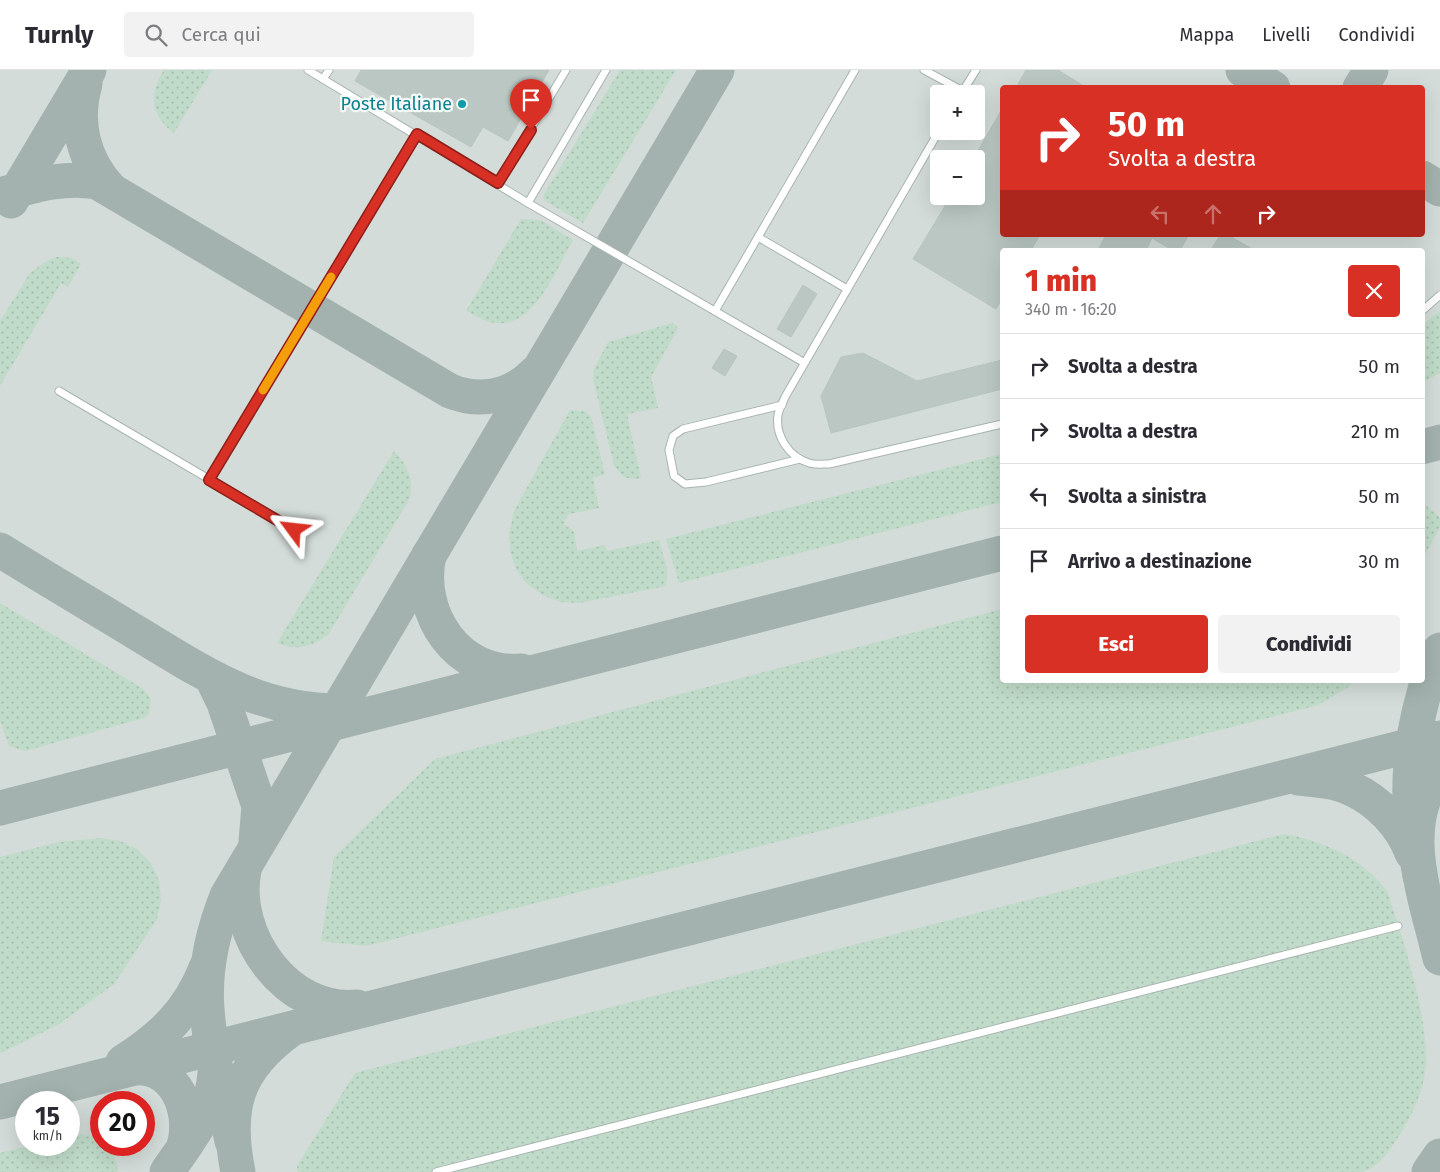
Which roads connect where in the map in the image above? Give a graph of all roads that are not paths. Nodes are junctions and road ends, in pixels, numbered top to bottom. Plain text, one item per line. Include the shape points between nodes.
1 (308, 70) edge
2 (329, 70) edge
3 (566, 70) edge
4 (606, 70) edge
5 (855, 70) edge
6 (924, 70) edge
7 (976, 70) edge
8 (323, 79) junction
9 (950, 85) edge
10 (966, 85) edge
11 (417, 134) junction
12 (934, 140) edge
13 (498, 183) junction
14 (528, 203) junction
15 (758, 237) junction
16 (847, 289) junction
17 (1440, 295) edge
18 (1425, 308) edge
19 (715, 311) junction
20 (803, 362) junction
21 (59, 391) dead end
22 (782, 405) junction
23 (1000, 424) edge
24 (800, 459) junction
25 (209, 480) junction
26 (294, 530) dead end
27 (1398, 926) dead end
28 (436, 1172) edge

1 - 8 lane
2 - 8 lane
3 - 13 lane
4 - 14 lane
5 - 15 lane
6 - 9 lane
7 - 10 lane
8 - 11 lane
11 - 13 lane
11 - 25 lane
12 - 16 lane
13 - 14 lane
14 - 19 lane
15 - 16 lane
15 - 19 lane
16 - 20 lane
17 - 18 lane
19 - 20 lane
20 - 22 lane
21 - 25 lane
22 - 24 lane via 778,415 780,435 784,445
22 - 24 lane via 683,429 673,436 669,450 674,476 685,484 706,482
23 - 24 lane via 829,464 810,464
25 - 26 lane
27 - 28 lane

